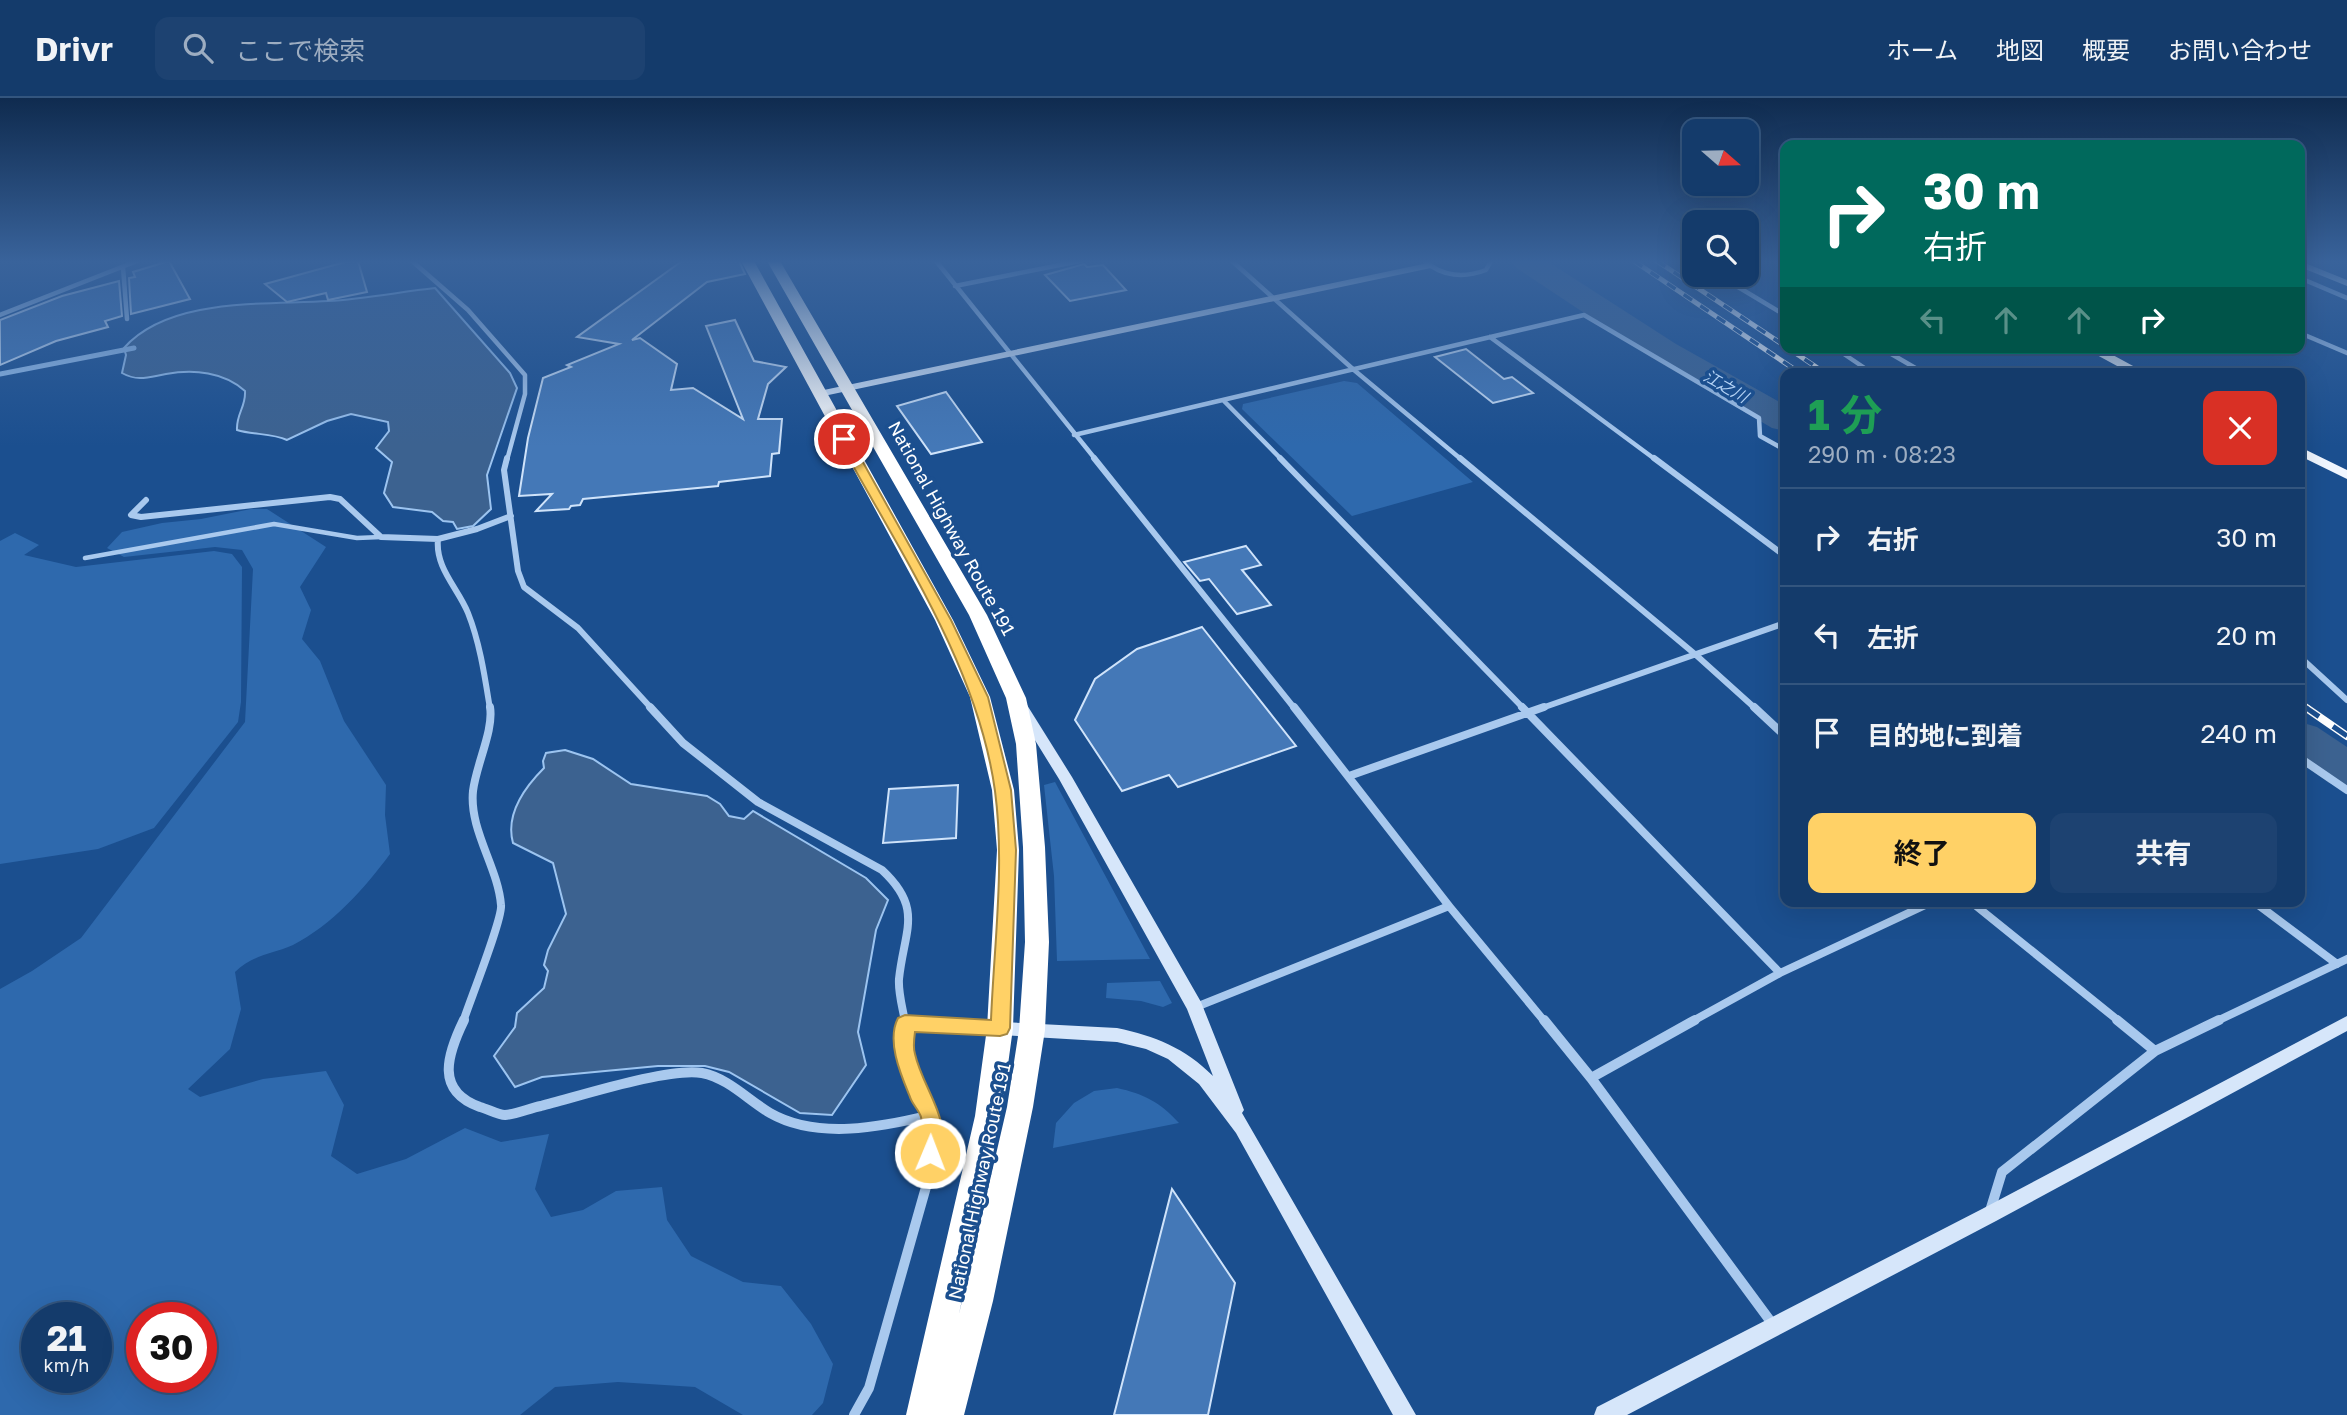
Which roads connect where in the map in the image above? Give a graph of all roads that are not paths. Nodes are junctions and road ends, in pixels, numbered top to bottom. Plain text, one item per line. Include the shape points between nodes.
1 (479, 322) edge
2 (780, 322) edge
3 (809, 322) edge
4 (984, 322) edge
5 (1163, 322) edge
6 (1300, 322) edge
7 (1552, 322) edge
8 (1597, 322) edge
9 (2305, 335) edge
10 (1490, 337) junction
11 (2347, 353) edge
12 (1844, 354) edge
13 (1891, 354) edge
14 (2102, 354) edge
15 (1009, 355) junction
16 (1865, 368) edge
17 (1915, 368) edge
18 (2130, 368) edge
19 (1354, 370) junction
20 (847, 388) junction
21 (819, 394) junction
22 (1224, 401) junction
23 (1074, 435) junction
24 (1780, 447) edge
25 (2305, 454) edge
26 (2347, 475) edge
27 (146, 500) dead end
28 (511, 516) junction
29 (382, 537) junction
30 (438, 539) junction
31 (1780, 552) edge
32 (85, 558) dead end
33 (1780, 624) edge
34 (1696, 656) junction
35 (2305, 662) edge
36 (1016, 698) junction
37 (2347, 700) edge
38 (1527, 712) junction
39 (1780, 732) edge
40 (2305, 761) edge
41 (1349, 776) junction
42 (2347, 790) edge
43 (1449, 906) junction
44 (1921, 907) edge
45 (1977, 907) edge
46 (2261, 907) edge
47 (2347, 959) edge
48 (2337, 964) junction
49 (1780, 974) junction
50 (1195, 1007) junction
51 (2347, 1023) edge
52 (905, 1024) junction
53 (1000, 1028) junction
54 (1032, 1030) junction
55 (2155, 1051) junction
56 (1591, 1078) junction
57 (931, 1115) junction
58 (1242, 1127) junction
59 (1989, 1215) junction
60 (1774, 1327) junction
61 (854, 1415) edge
62 (922, 1415) edge
63 (948, 1415) edge
64 (1405, 1415) edge
65 (1605, 1415) edge

1 - 28 street via 525,375 525,394 504,470
2 - 21 highway, National Highway Route 191
3 - 20 highway, National Highway Route 191
4 - 15 street
5 - 15 street
6 - 19 street
7 - 10 street
8 - 24 street via 1759,418 1760,436
9 - 11 street
10 - 19 street
10 - 31 street
12 - 16 street
13 - 17 street
14 - 18 main road
15 - 20 street
15 - 23 street
19 - 22 street
19 - 34 street
20 - 21 street
20 - 36 highway, National Highway Route 191 via 978,615
21 - 53 highway, National Highway Route 191 via 944,620 980,697 1003,790 1007,850
22 - 23 street
22 - 38 street
23 - 41 street
25 - 26 main road
27 - 29 street via 131,515 330,497 340,499
28 - 30 street
28 - 52 street via 524,587 578,628 683,743 758,802 882,870 898,885 908,904 900,982
29 - 30 street
29 - 32 lane via 357,538 274,524
30 - 57 street via 443,569 468,612 492,719 473,793 502,907 453,1041 449,1071 453,1091 463,1101 504,1115 661,1076 701,1073 729,1084 772,1114 799,1124 839,1128 890,1125
33 - 34 street
34 - 38 street
34 - 39 street
35 - 37 street
36 - 50 street
36 - 54 highway, National Highway Route 191 via 1026,744 1034,847 1037,942
38 - 41 street
38 - 49 street
40 - 42 street
41 - 43 street
43 - 50 street
43 - 56 street
44 - 49 street
45 - 55 street
46 - 48 street
47 - 48 street
48 - 55 street
49 - 56 street
50 - 58 street
51 - 59 street
52 - 53 street
52 - 57 street via 905,1053
53 - 54 street
53 - 62 highway, National Highway Route 191 via 988,1115
54 - 58 street via 1116,1035 1157,1046 1205,1079
54 - 63 highway, National Highway Route 191 via 978,1301
55 - 59 street via 2002,1172
56 - 60 street
57 - 61 street via 930,1173 869,1388
58 - 64 street
59 - 60 street
60 - 65 street

